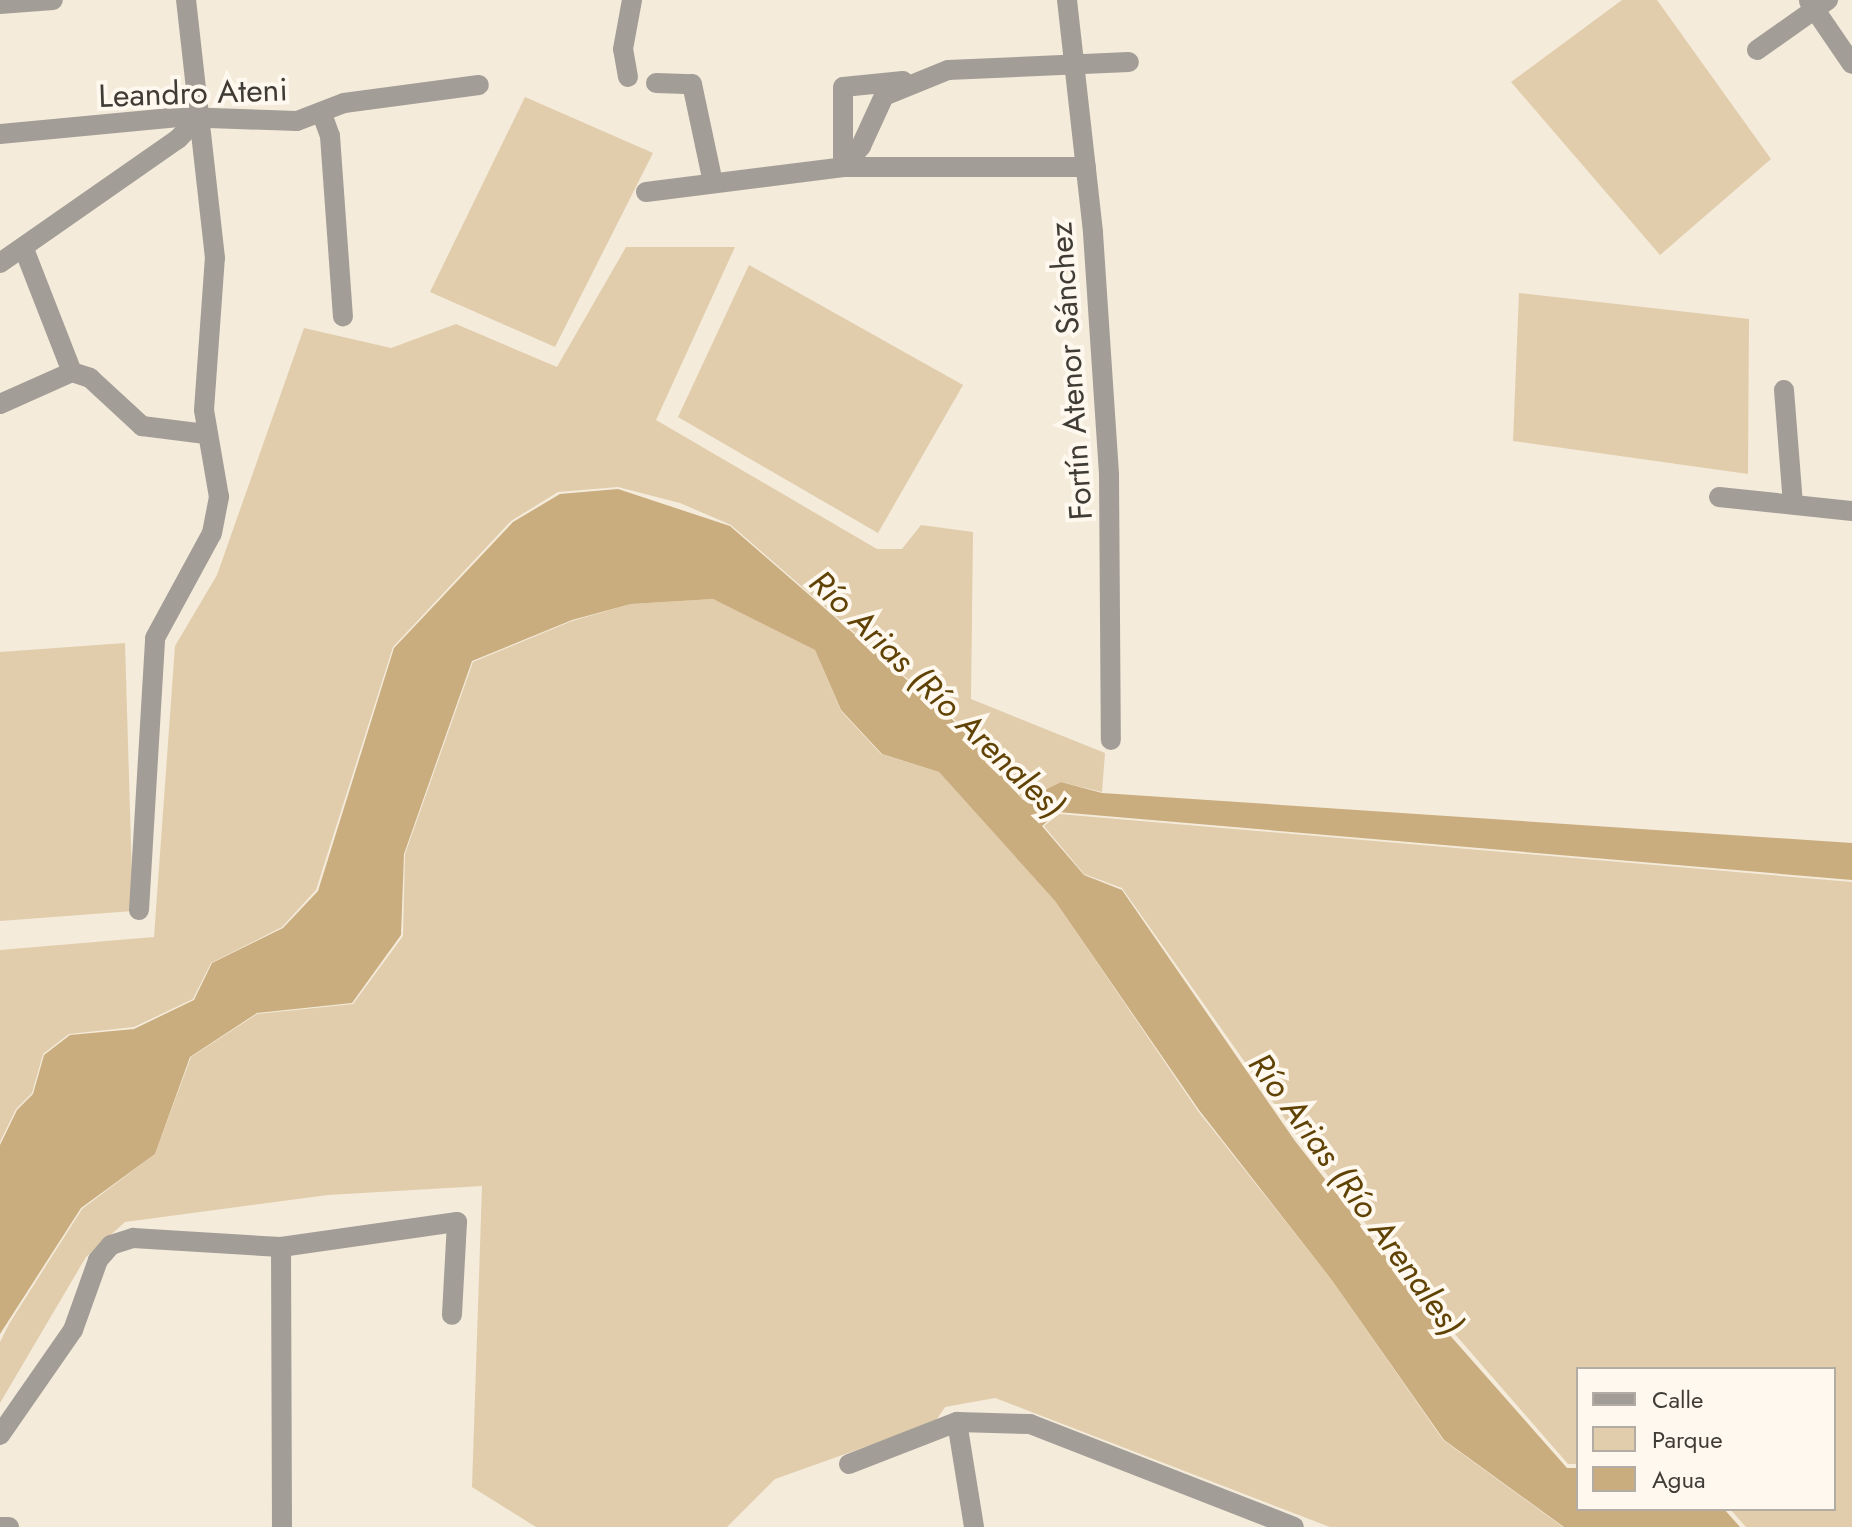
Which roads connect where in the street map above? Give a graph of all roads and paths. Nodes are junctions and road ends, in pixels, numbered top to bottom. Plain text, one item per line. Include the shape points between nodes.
1 (53, 0) edge
2 (186, 0) edge
3 (632, 0) edge
4 (1067, 0) edge
5 (1817, 3) edge
6 (0, 4) edge
7 (1757, 50) dead end
8 (1129, 62) dead end
9 (1073, 63) junction
10 (1852, 64) edge
11 (628, 77) dead end
12 (909, 81) junction
13 (656, 83) dead end
14 (479, 85) dead end
15 (322, 114) junction
16 (198, 118) junction
17 (0, 134) edge
18 (843, 167) junction
19 (1086, 167) junction
20 (713, 183) junction
21 (646, 192) dead end
22 (24, 249) junction
23 (0, 263) edge
24 (343, 317) dead end
25 (72, 372) junction
26 (1784, 390) dead end
27 (0, 404) edge
28 (205, 434) junction
29 (1719, 497) dead end
30 (1793, 504) junction
31 (1852, 511) edge
32 (1111, 740) dead end
33 (139, 910) dead end
34 (281, 1247) junction
35 (452, 1315) dead end
36 (957, 1422) junction
37 (0, 1435) edge
38 (849, 1464) dead end
39 (0, 1527) edge
40 (9, 1527) edge
41 (282, 1527) edge
42 (974, 1527) edge
43 (1294, 1527) edge

1 - 6 street
2 - 16 street
3 - 11 street via 623,49
4 - 9 street, Fortín Atenor Sánchez
5 - 7 street
5 - 10 street
8 - 9 street
9 - 12 street via 975,66
9 - 19 street, Fortín Atenor Sánchez
12 - 18 street via 884,96 861,146
12 - 18 street via 843,87
13 - 20 street via 692,84
14 - 15 street, Leandro Ateni via 344,103
15 - 16 street, Leandro Ateni via 297,121
15 - 24 street via 330,136
16 - 17 street, Leandro Ateni
16 - 22 street via 178,139
16 - 28 street via 215,258
18 - 19 street
18 - 20 street
19 - 32 street, Fortín Atenor Sánchez via 1109,475
20 - 21 street
22 - 23 street
22 - 25 street
25 - 27 street
25 - 28 street via 90,378 142,426
26 - 30 street
28 - 33 street via 217,478 217,516 155,638
29 - 30 street
30 - 31 street
34 - 35 street via 457,1222
34 - 37 street via 133,1238 111,1245 98,1260 73,1330
34 - 41 street
36 - 38 street
36 - 42 street
36 - 43 street via 999,1420 1065,1433
39 - 40 street

